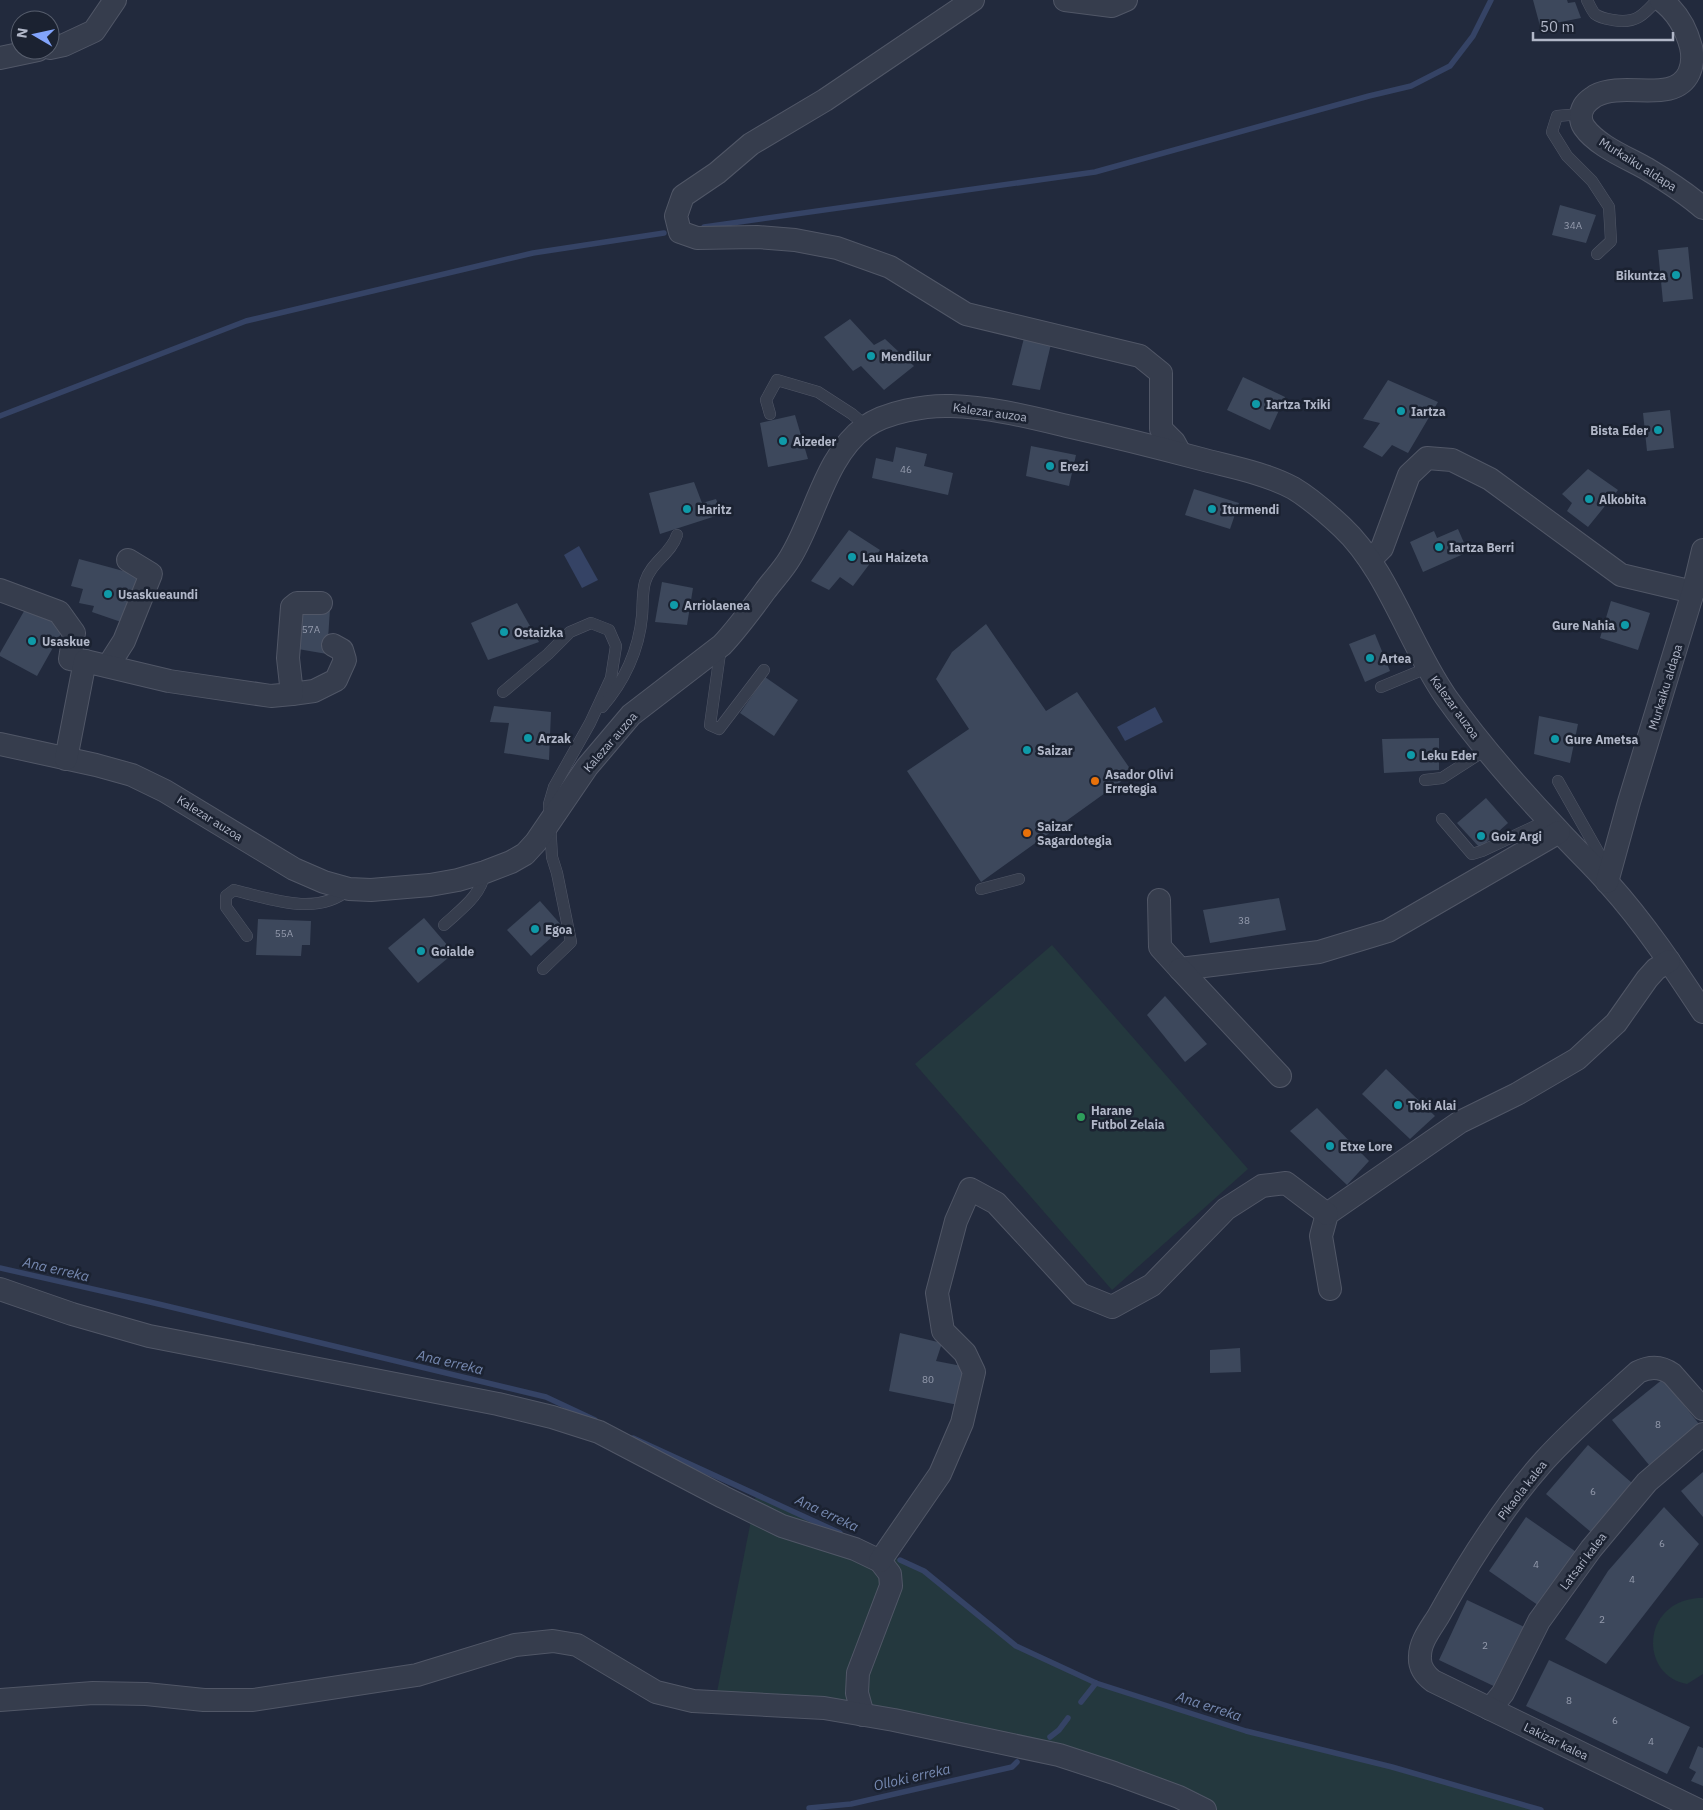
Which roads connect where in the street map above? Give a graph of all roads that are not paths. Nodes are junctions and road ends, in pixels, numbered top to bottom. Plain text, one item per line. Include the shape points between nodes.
1 (115, 0) edge
2 (973, 0) edge
3 (1065, 0) edge
4 (1126, 0) edge
5 (1587, 0) edge
6 (1656, 0) edge
7 (1661, 0) edge
8 (60, 46) edge
9 (1581, 114) junction
10 (1703, 208) edge
11 (1597, 254) dead end
12 (770, 414) dead end
13 (866, 426) junction
14 (1180, 453) junction
15 (677, 535) dead end
16 (1703, 550) edge
17 (128, 560) dead end
18 (1370, 560) junction
19 (0, 590) edge
20 (1693, 592) junction
21 (321, 603) dead end
22 (333, 645) dead end
23 (722, 645) junction
24 (85, 661) junction
25 (108, 666) junction
26 (1427, 668) junction
27 (764, 670) dead end
28 (1381, 686) dead end
29 (503, 692) dead end
30 (292, 694) junction
31 (592, 717) junction
32 (0, 744) edge
33 (1487, 749) junction
34 (66, 759) junction
35 (1425, 780) dead end
36 (1558, 781) dead end
37 (1442, 819) dead end
38 (549, 824) junction
39 (1553, 826) junction
40 (485, 872) junction
41 (1019, 879) dead end
42 (1607, 882) junction
43 (349, 889) junction
44 (981, 889) dead end
45 (1159, 900) dead end
46 (444, 924) dead end
47 (247, 936) dead end
48 (1670, 961) junction
49 (543, 969) dead end
50 (1180, 969) junction
51 (1703, 1012) edge
52 (1280, 1076) dead end
53 (1327, 1214) junction
54 (0, 1289) edge
55 (1330, 1289) dead end
56 (1703, 1409) edge
57 (1703, 1434) edge
58 (880, 1561) junction
59 (1420, 1663) joint
60 (0, 1700) edge
61 (1490, 1708) junction
62 (863, 1715) junction
63 (1205, 1810) edge
64 (1698, 1810) edge

1 - 8 street via 94,31
2 - 14 street via 832,95 751,144 683,196 676,216 680,232 697,238 757,237 837,248 890,267 966,314 1140,356 1161,373 1161,429
3 - 4 street via 1112,6
5 - 6 lane via 1595,14 1625,23 1637,19
7 - 9 street via 1680,19 1691,46 1688,76 1668,90 1603,92 1586,103
9 - 10 street, Murkaiku aldapa via 1584,127 1600,142 1675,187
9 - 11 lane via 1557,116 1552,132 1567,156 1592,181 1609,207 1611,241
12 - 13 lane via 766,400 777,380 818,392
13 - 14 street, Kalezar auzoa via 917,409 971,407 1006,412
13 - 23 street, Kalezar auzoa via 840,455 789,560
14 - 18 street, Kalezar auzoa via 1268,477 1293,488 1343,527
15 - 31 lane via 669,552 658,560 645,583 636,647 626,674
16 - 20 street, Murkaiku aldapa
17 - 25 street via 151,574 124,641
18 - 20 street via 1382,548 1409,475 1427,458 1452,460 1490,479 1621,576
18 - 26 street, Kalezar auzoa
19 - 24 street via 59,612 74,633 70,659
20 - 42 street, Murkaiku aldapa
21 - 30 street via 297,603 292,607 288,658
22 - 30 street via 342,650 345,660 336,680 314,691
23 - 27 lane via 710,725 719,729
23 - 38 street, Kalezar auzoa via 631,715 587,767
24 - 25 street
24 - 34 street
25 - 30 street via 169,681 228,690 272,696
26 - 28 lane
26 - 33 street, Kalezar auzoa
29 - 31 lane via 570,632 591,623 610,630 616,646 611,678
31 - 38 lane via 554,787 549,804
32 - 34 street, Kalezar auzoa
33 - 35 lane via 1442,778
33 - 39 street, Kalezar auzoa
34 - 43 street, Kalezar auzoa via 140,779 165,790 294,869
36 - 42 lane via 1601,856
37 - 39 lane via 1472,854
38 - 40 street, Kalezar auzoa via 525,854
38 - 49 lane via 552,857 571,942
39 - 42 street, Kalezar auzoa
39 - 50 street via 1388,931 1319,952
40 - 43 street, Kalezar auzoa via 430,885
40 - 46 lane via 483,883 471,900
41 - 44 lane
42 - 48 street, Kalezar auzoa
43 - 47 lane via 341,897 325,903 288,904 234,890 226,896 226,907
45 - 50 street via 1160,947
48 - 51 street, Kalezar auzoa
48 - 53 street via 1656,969 1616,1023 1577,1059 1460,1122
50 - 52 street
53 - 55 street via 1321,1236
53 - 58 street via 1286,1183 1262,1186 1226,1209 1152,1285 1112,1307 1080,1294 996,1203 970,1189 956,1221 937,1293 943,1331 965,1353 974,1372 962,1423 940,1474
54 - 58 street via 149,1336 552,1417 599,1432 782,1526 855,1549
56 - 59 street, Pikaola kalea via 1667,1370 1655,1367 1638,1372 1544,1461 1517,1494 1464,1570 1424,1642
57 - 61 street, Latsari kalea via 1647,1482 1590,1549 1539,1621 1503,1693
58 - 62 street via 890,1574 891,1586 858,1673 857,1693
59 - 61 street, Lakizar kalea via 1433,1681
60 - 62 street via 93,1693 253,1700 417,1675 515,1645 553,1641 577,1645 656,1692 693,1701 824,1708
61 - 64 street, Lakizar kalea
62 - 63 street via 1059,1755 1179,1796

